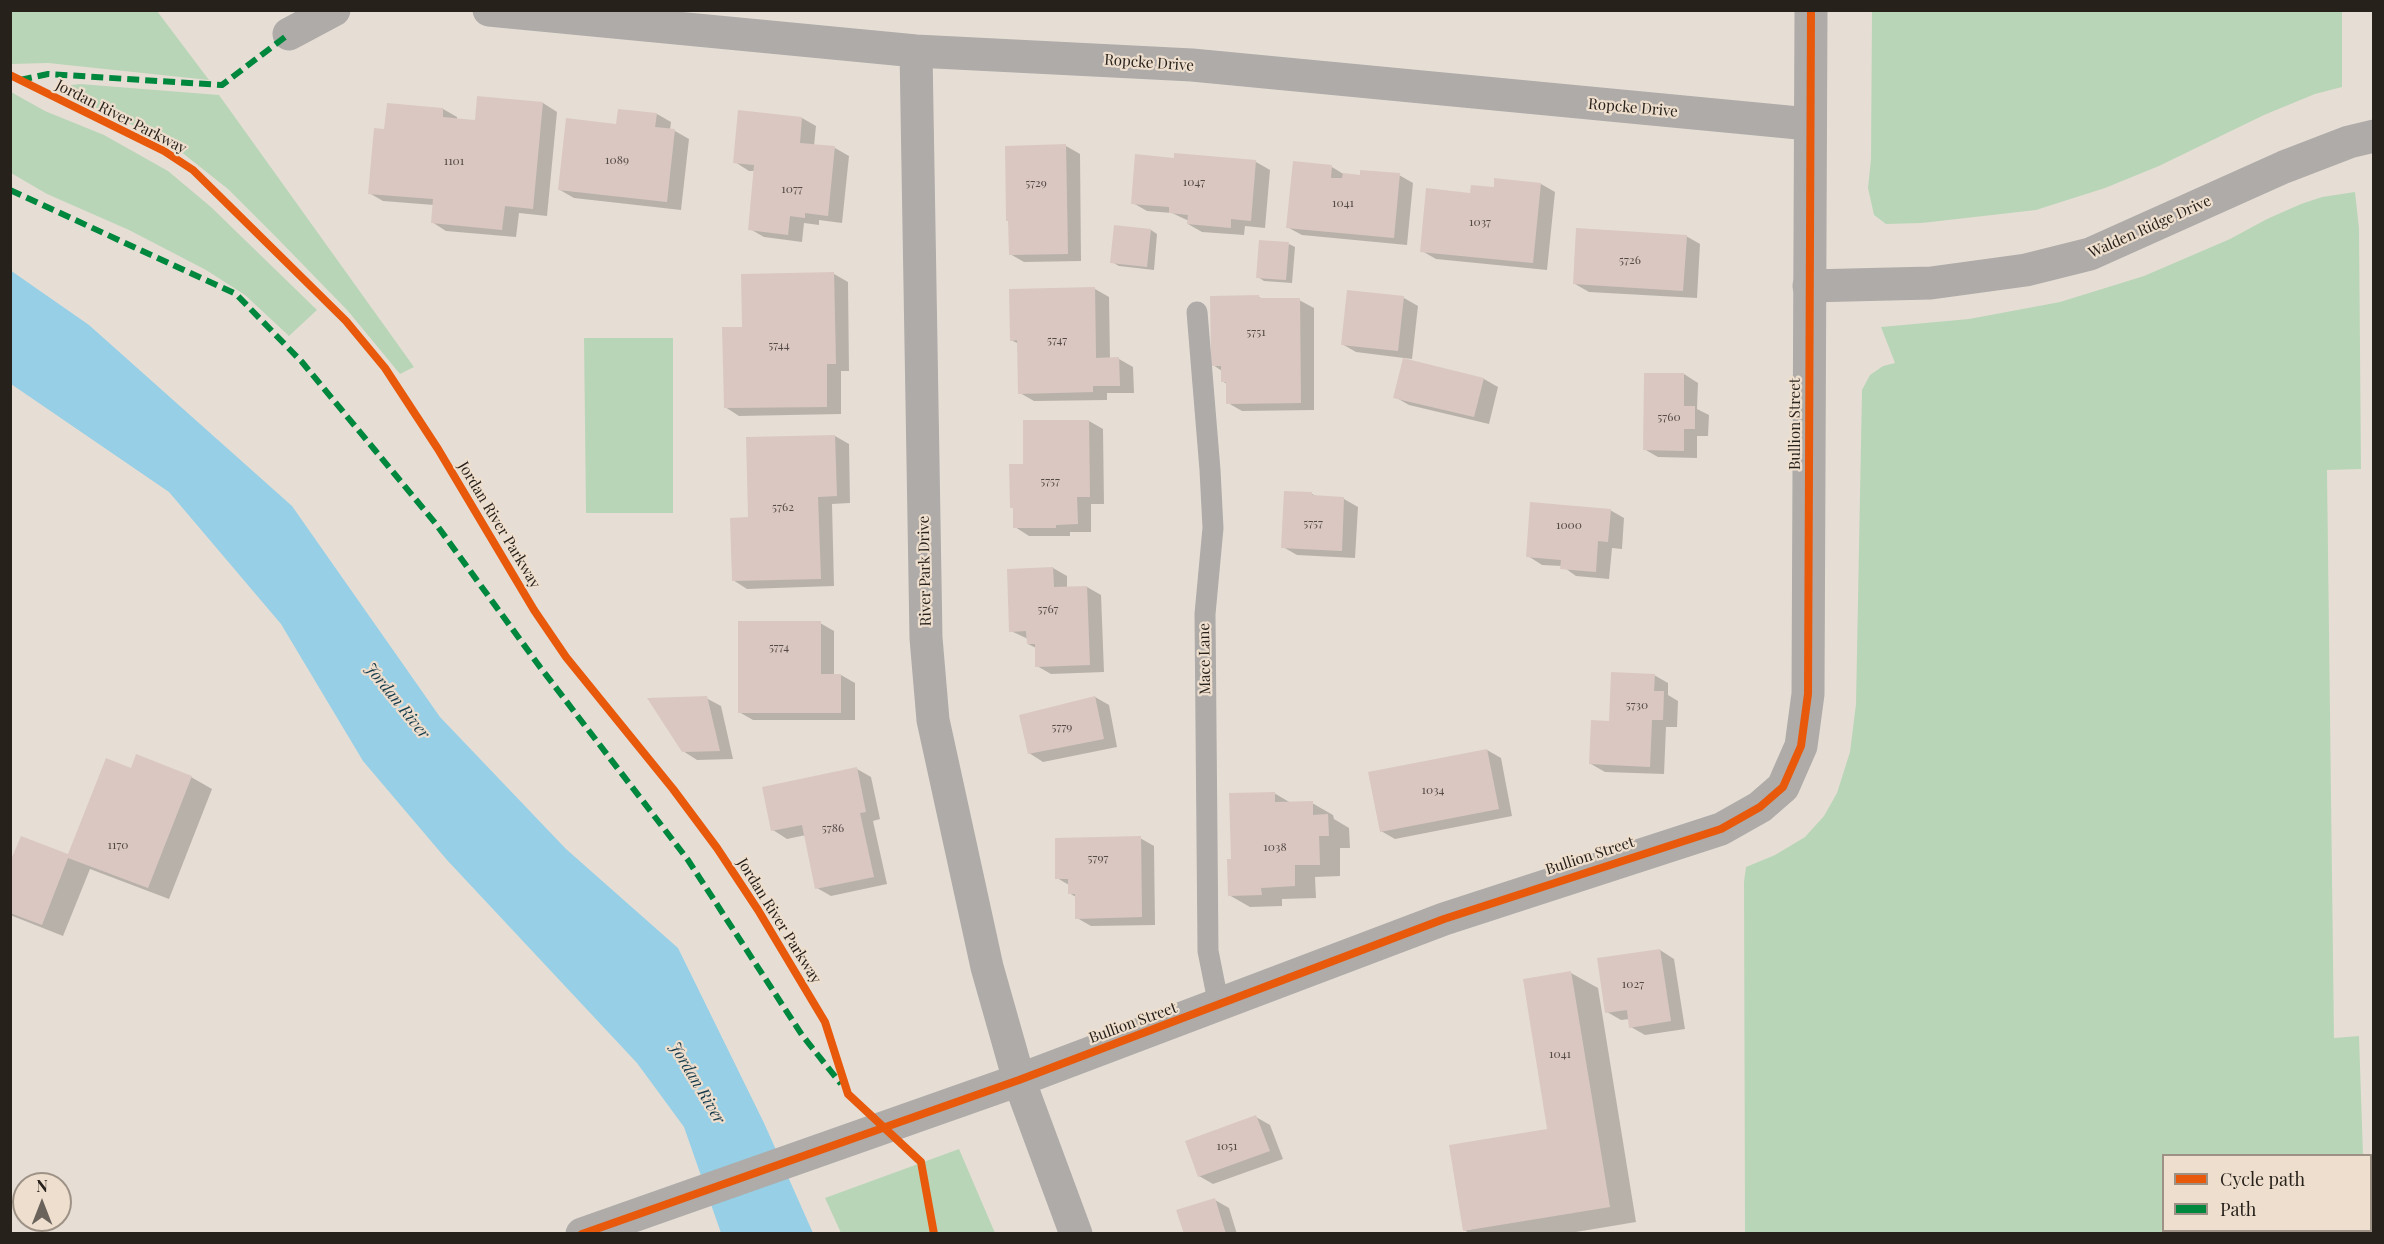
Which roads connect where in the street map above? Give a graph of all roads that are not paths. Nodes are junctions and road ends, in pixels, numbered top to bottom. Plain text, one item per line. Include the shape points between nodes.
1 (334, 10) edge
2 (489, 10) edge
3 (1811, 10) edge
4 (639, 18) edge
5 (289, 34) dead end
6 (916, 51) junction
7 (1809, 124) junction
8 (2373, 136) edge
9 (1809, 286) junction
10 (1197, 312) dead end
11 (1219, 1006) junction
12 (1019, 1080) junction
13 (582, 1233) edge
14 (1076, 1233) edge

1 - 5 street
2 - 4 street, Ropcke Drive
3 - 7 street, Bullion Street
4 - 6 street, Ropcke Drive
6 - 7 street, Ropcke Drive via 1192,65
6 - 12 street, River Park Drive via 926,638 933,720 987,967
7 - 9 street, Bullion Street
8 - 9 street, Walden Ridge Drive via 2284,167 2090,254 2026,270 1931,283
9 - 11 street, Bullion Street via 1808,694 1801,746 1783,787 1760,807 1721,829 1444,919
10 - 11 lane, Mace Lane via 1213,528 1205,614 1208,951
11 - 12 street, Bullion Street
12 - 13 street, Bullion Street
12 - 14 street, River Park Drive

